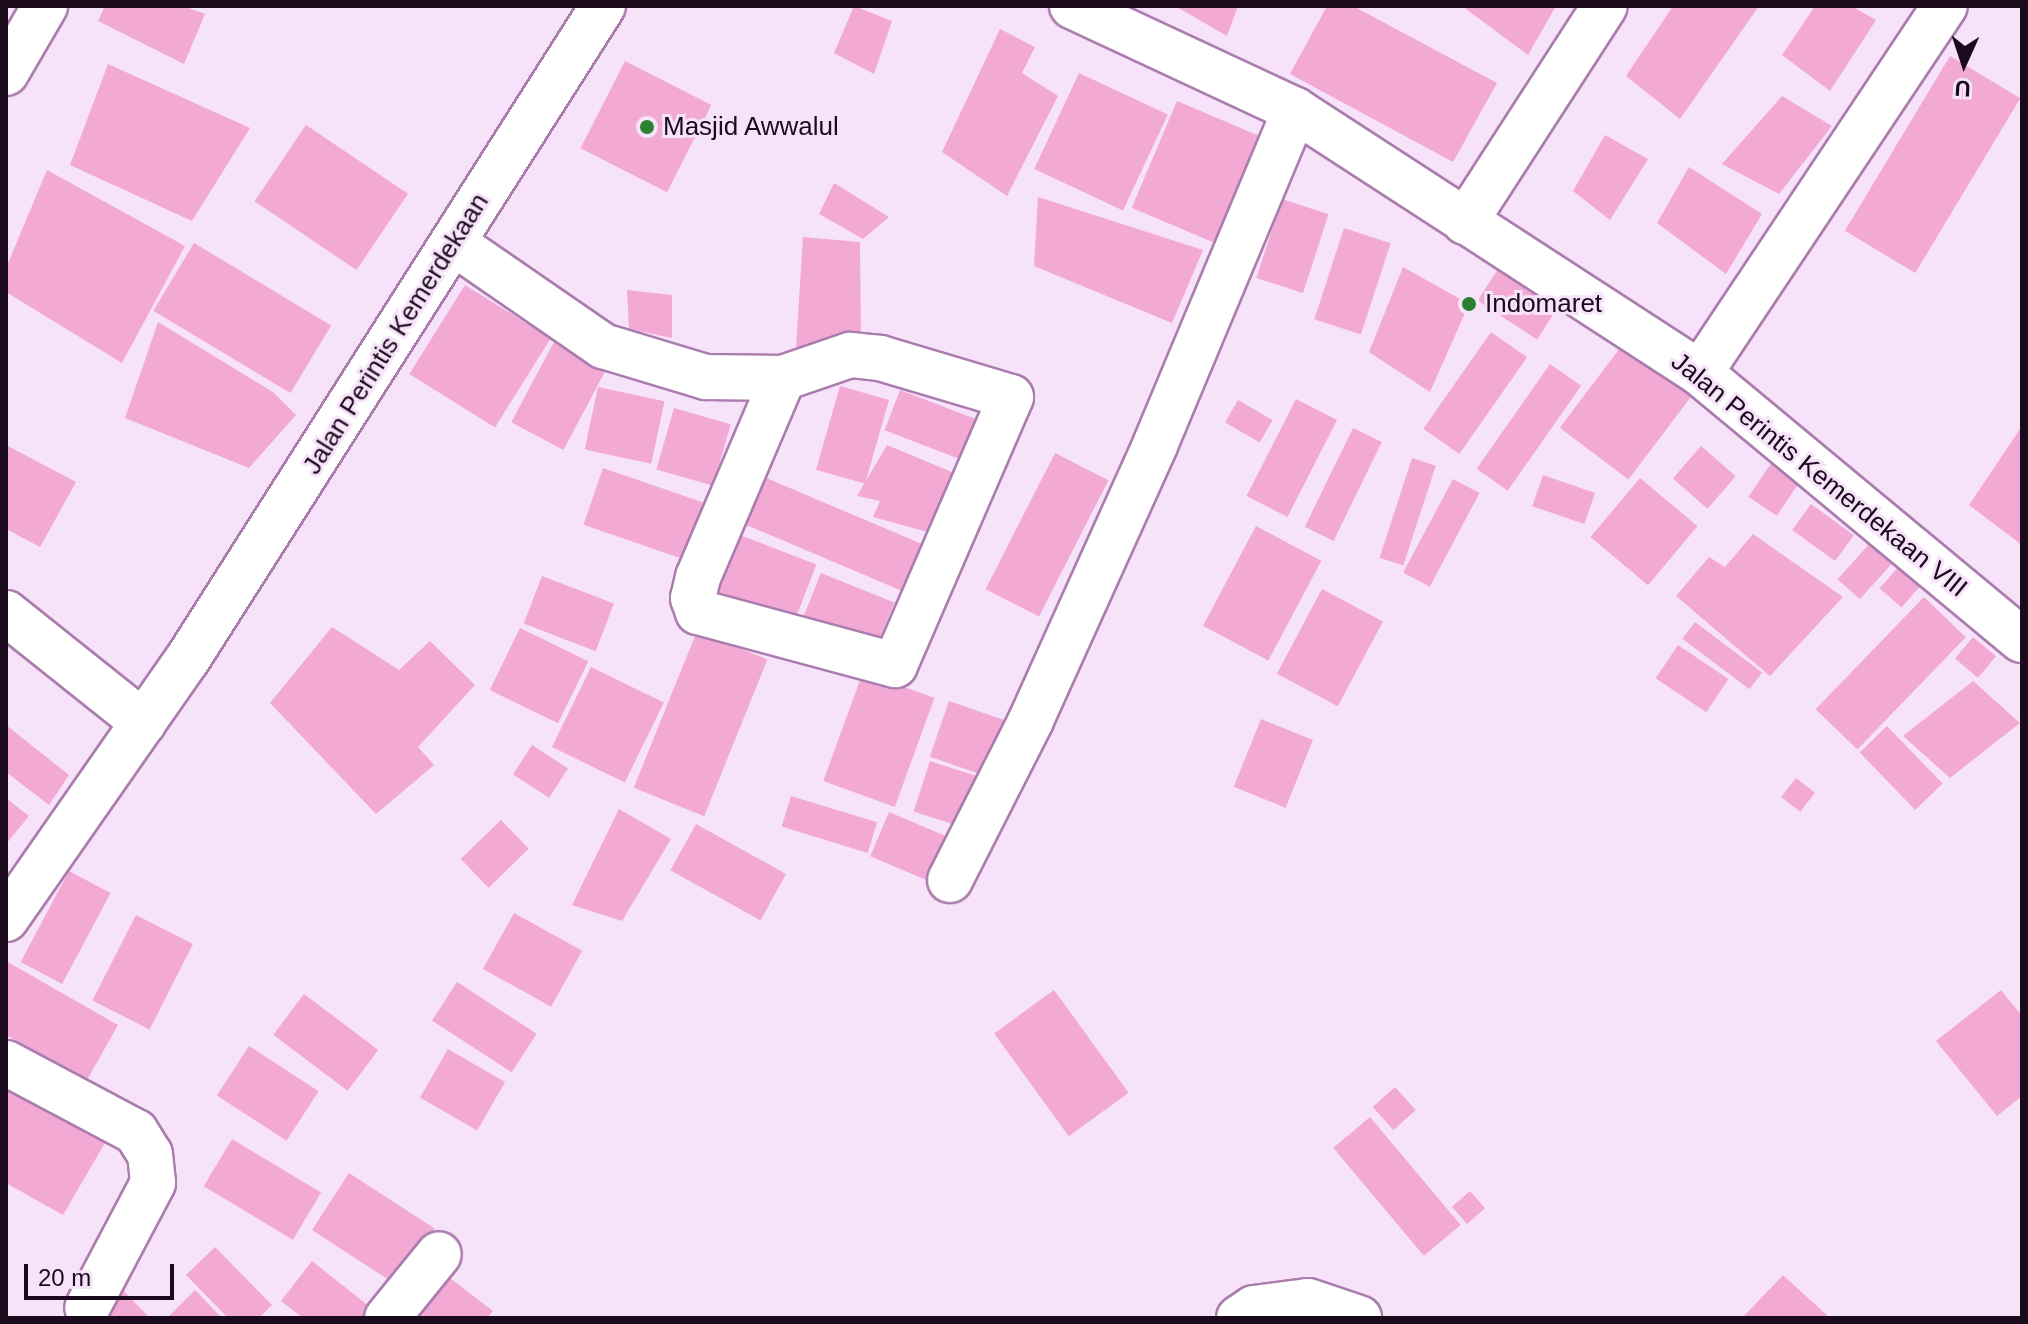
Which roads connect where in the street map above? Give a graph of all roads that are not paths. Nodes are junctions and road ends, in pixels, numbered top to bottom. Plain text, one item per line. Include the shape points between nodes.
1 (45, 6) edge
2 (603, 6) edge
3 (1072, 6) edge
4 (1605, 6) edge
5 (1945, 6) edge
6 (6, 73) edge
7 (1295, 110) junction
8 (1465, 222) junction
9 (455, 244) junction
10 (1700, 373) junction
11 (783, 378) junction
12 (6, 613) edge
13 (2022, 640) edge
14 (144, 723) junction
15 (950, 880) dead end
16 (6, 919) edge
17 (6, 1063) edge
18 (439, 1254) dead end
19 (87, 1308) dead end
20 (387, 1318) edge
21 (1239, 1318) edge
22 (1359, 1318) edge

1 - 6 street
2 - 9 street, Jalan Perintis Kemerdekaan
3 - 7 street, Jalan Perintis Kemerdekaan VIII
4 - 8 street
5 - 10 street
7 - 8 street, Jalan Perintis Kemerdekaan VIII
7 - 15 street via 1155,445 1031,720
8 - 10 street, Jalan Perintis Kemerdekaan VIII
9 - 11 street via 603,346 706,377
9 - 14 street, Jalan Perintis Kemerdekaan
10 - 13 street, Jalan Perintis Kemerdekaan VIII
11 - 11 street via 850,355 880,358 1011,397 895,665 698,612 698,577
12 - 14 street
14 - 16 street, Jalan Perintis Kemerdekaan
17 - 19 street via 136,1132 150,1154 153,1183
18 - 20 street
21 - 22 street via 1254,1308 1308,1301

